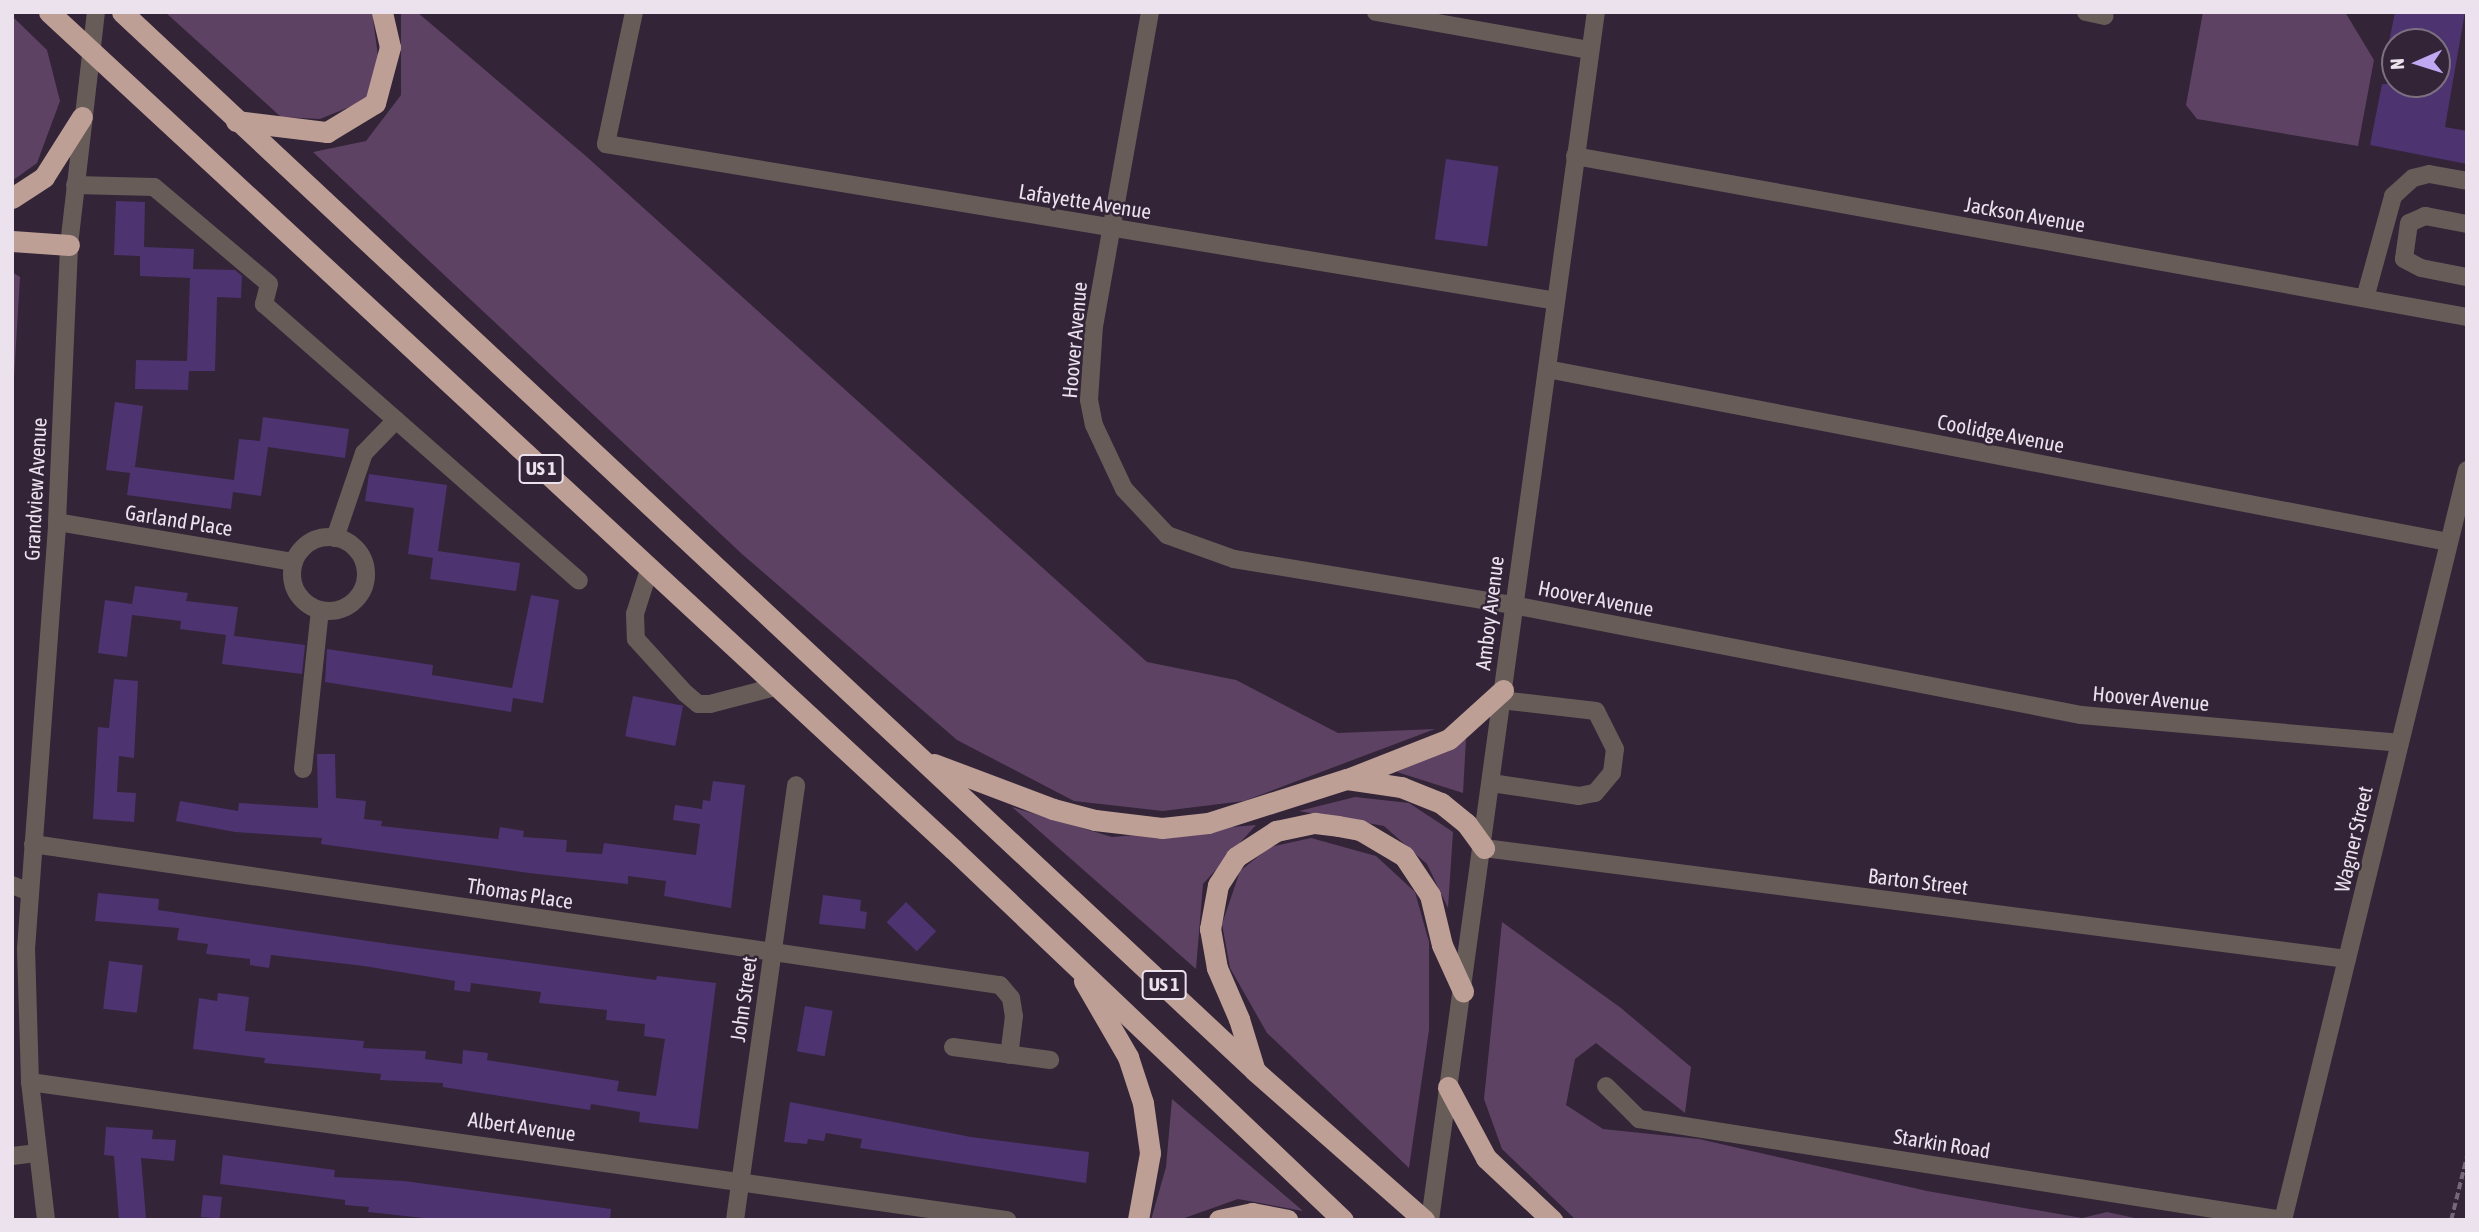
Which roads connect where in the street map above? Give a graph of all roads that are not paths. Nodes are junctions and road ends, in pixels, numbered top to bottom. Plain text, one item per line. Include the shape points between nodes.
1 (48, 12) edge
2 (96, 12) edge
3 (122, 12) edge
4 (382, 12) edge
5 (634, 12) edge
6 (1150, 12) edge
7 (1376, 12) edge
8 (1596, 12) edge
9 (2086, 12) edge
10 (2105, 16) dead end
11 (90, 50) junction
12 (1590, 50) junction
13 (82, 117) junction
14 (236, 121) junction
15 (1575, 156) junction
16 (2467, 181) edge
17 (75, 185) junction
18 (12, 198) edge
19 (2385, 224) junction
20 (2467, 224) edge
21 (1111, 229) junction
22 (2408, 232) junction
23 (12, 241) edge
24 (69, 245) junction
25 (2467, 277) edge
26 (2365, 298) junction
27 (1556, 301) junction
28 (2467, 317) edge
29 (1547, 369) junction
30 (396, 420) junction
31 (2467, 470) edge
32 (2464, 492) edge
33 (57, 522) junction
34 (335, 538) junction
35 (2448, 542) junction
36 (294, 562) junction
37 (649, 570) junction
38 (579, 581) dead end
39 (1513, 605) junction
40 (320, 610) junction
41 (775, 687) junction
42 (1502, 695) junction
43 (2399, 743) junction
44 (926, 760) junction
45 (303, 769) dead end
46 (1348, 779) junction
47 (1492, 783) junction
48 (796, 785) dead end
49 (33, 844) junction
50 (1484, 848) junction
51 (12, 885) edge
52 (29, 892) junction
53 (772, 954) junction
54 (2347, 959) junction
55 (1072, 961) junction
56 (1463, 991) junction
57 (953, 1047) dead end
58 (1009, 1055) junction
59 (1050, 1060) dead end
60 (1254, 1070) junction
61 (30, 1082) junction
62 (1606, 1086) dead end
63 (1448, 1087) junction
64 (38, 1153) junction
65 (12, 1156) edge
66 (740, 1180) junction
67 (46, 1220) edge
68 (735, 1220) edge
69 (1007, 1220) edge
70 (1138, 1220) edge
71 (1219, 1220) edge
72 (1287, 1220) edge
73 (1343, 1220) edge
74 (1424, 1220) edge
75 (1430, 1220) edge
76 (1552, 1220) edge
77 (2284, 1220) edge

1 - 11 highway, US 1
2 - 11 street, Grandview Avenue
3 - 14 highway, US 1
4 - 14 highway via 390,47 374,103 327,132
5 - 21 street, Lafayette Avenue via 606,144
6 - 21 street, Hoover Avenue
7 - 12 street
8 - 12 street, Amboy Avenue
9 - 10 street
11 - 13 street, Grandview Avenue
11 - 37 highway, US 1
12 - 15 street, Amboy Avenue
13 - 17 street, Grandview Avenue
13 - 18 highway via 44,177
14 - 44 highway, US 1
15 - 26 street, Jackson Avenue
15 - 27 street, Amboy Avenue
16 - 19 street via 2429,174 2413,178 2393,196
17 - 24 street, Grandview Avenue
17 - 30 street via 154,187 269,284 264,304
19 - 22 street
19 - 26 street
20 - 22 street via 2425,216 2409,223
21 - 27 street, Lafayette Avenue
21 - 39 street, Hoover Avenue via 1094,325 1088,400 1094,425 1124,489 1167,535 1234,559
22 - 25 street via 2404,259 2421,268
23 - 24 highway
24 - 33 street, Grandview Avenue
26 - 28 street, Jackson Avenue
27 - 29 street, Amboy Avenue
29 - 35 street, Coolidge Avenue
29 - 39 street, Amboy Avenue
30 - 34 street via 363,453
30 - 38 street
31 - 32 street, Wagner Street
32 - 35 street, Wagner Street
33 - 36 street, Garland Place
33 - 49 street, Grandview Avenue
34 - 36 street via 313,541
34 - 40 street via 354,547 362,558 364,586 345,607
35 - 43 street, Wagner Street
36 - 40 street via 295,590
37 - 41 highway, US 1
37 - 41 street via 635,614 636,639 698,704 719,703
39 - 42 street, Amboy Avenue
39 - 43 street, Hoover Avenue via 2081,715
40 - 45 street
41 - 55 highway, US 1
42 - 46 highway via 1449,739
42 - 47 street, Amboy Avenue
42 - 47 street via 1596,711 1615,748 1612,774 1595,793 1579,796
43 - 54 street, Wagner Street
44 - 46 highway via 1074,814 1162,828 1208,823
44 - 60 highway, US 1
46 - 50 highway via 1401,787 1441,803 1466,823
47 - 50 street, Amboy Avenue
48 - 53 street, John Street
49 - 52 street, Grandview Avenue
49 - 53 street, Thomas Place
50 - 54 street, Barton Street
50 - 56 street, Amboy Avenue
51 - 52 street
52 - 61 street, Grandview Avenue via 25,986
53 - 58 street, Thomas Place via 1000,985 1011,998 1014,1016
53 - 66 street, John Street
54 - 77 street, Wagner Street
55 - 70 highway via 1128,1057 1143,1103 1150,1153
55 - 73 highway, US 1
56 - 60 highway via 1442,944 1430,895 1404,856 1360,830 1338,825 1315,823 1276,831 1236,857 1218,885 1210,929 1217,968
56 - 63 street, Amboy Avenue
57 - 58 street
58 - 59 street
60 - 74 highway, US 1
61 - 64 street, Grandview Avenue
61 - 66 street, Albert Avenue
62 - 77 street, Starkin Road via 1639,1119
63 - 75 street, Amboy Avenue
63 - 76 highway via 1486,1158
64 - 65 street
64 - 67 street, Grandview Avenue
66 - 68 street, John Street
66 - 69 street, Albert Avenue
71 - 72 highway via 1252,1213

